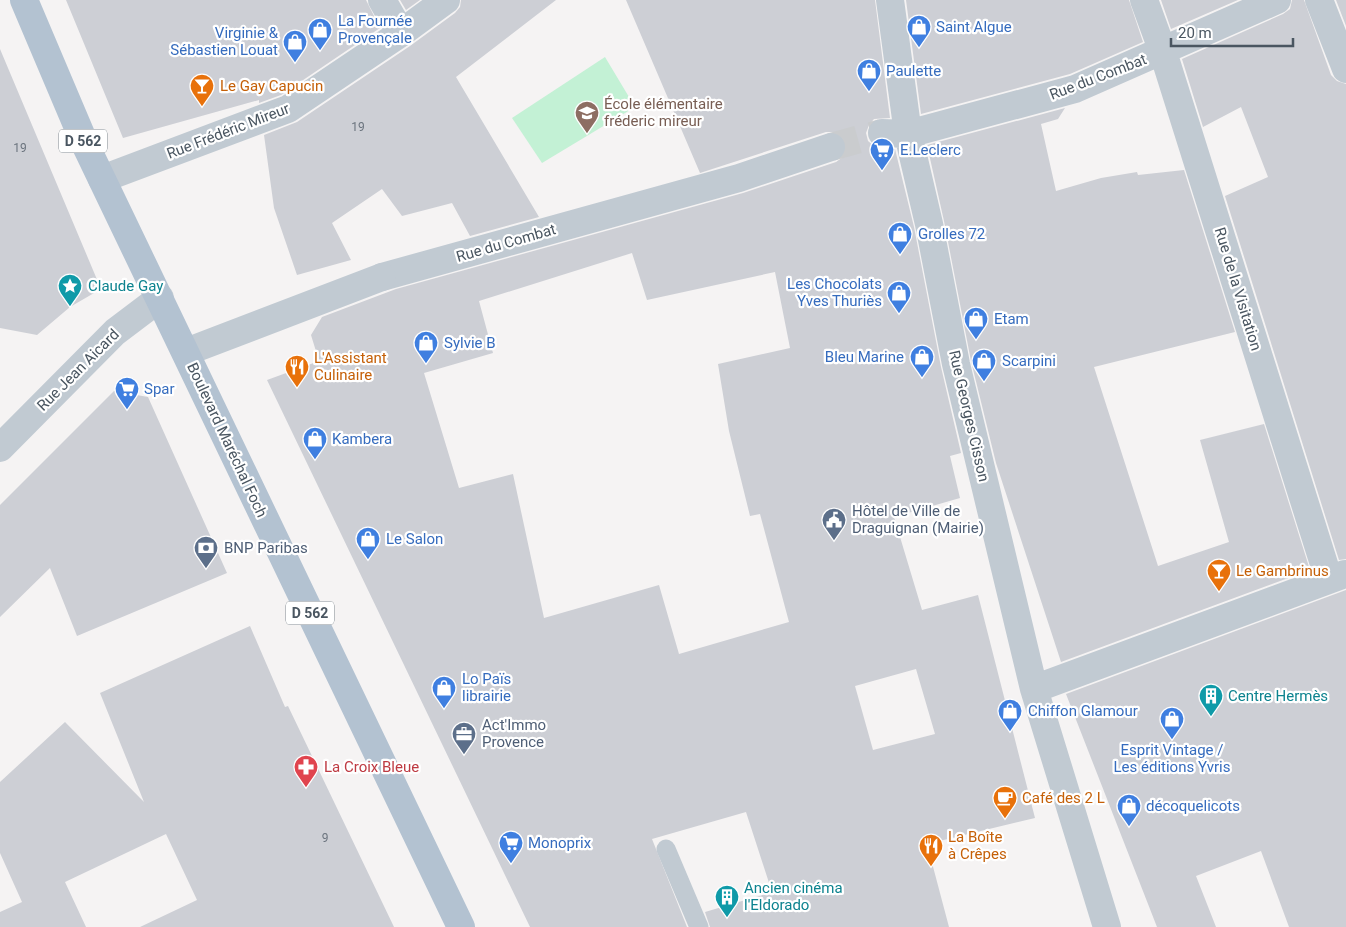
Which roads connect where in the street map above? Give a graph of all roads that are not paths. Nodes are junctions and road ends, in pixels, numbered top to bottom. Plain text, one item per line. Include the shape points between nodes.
1 (24, 0) edge
2 (382, 0) edge
3 (446, 0) edge
4 (890, 0) edge
5 (1144, 0) edge
6 (1276, 0) edge
7 (1319, 0) edge
8 (401, 33) junction
9 (1163, 52) junction
10 (1346, 69) edge
11 (895, 134) junction
12 (831, 147) tunnel mouth
13 (102, 179) junction
14 (155, 288) junction
15 (186, 352) junction
16 (0, 448) edge
17 (1337, 576) edge
18 (1034, 689) junction
19 (666, 849) dead end
20 (461, 927) edge
21 (699, 927) edge
22 (1107, 927) edge

1 - 13 main road, D 562
2 - 8 street
3 - 8 street, Rue Frédéric Mireur
4 - 11 street, Rue Georges Cisson
5 - 9 street, Rue de la Visitation
6 - 9 street, Rue du Combat
7 - 10 street
8 - 13 street, Rue Frédéric Mireur via 288,109
9 - 11 street, Rue du Combat via 1075,89
9 - 17 street, Rue de la Visitation
11 - 18 street, Rue Georges Cisson via 928,224 956,364
12 - 15 street, Rue du Combat via 739,178 382,277
13 - 14 main road, D 562
14 - 15 main road, Boulevard Maréchal Foch / D 562
14 - 16 street, Rue Jean Aicard
15 - 20 main road, Boulevard Maréchal Foch / D 562
17 - 18 street
18 - 22 street, Rue Georges Cisson
19 - 21 lane

